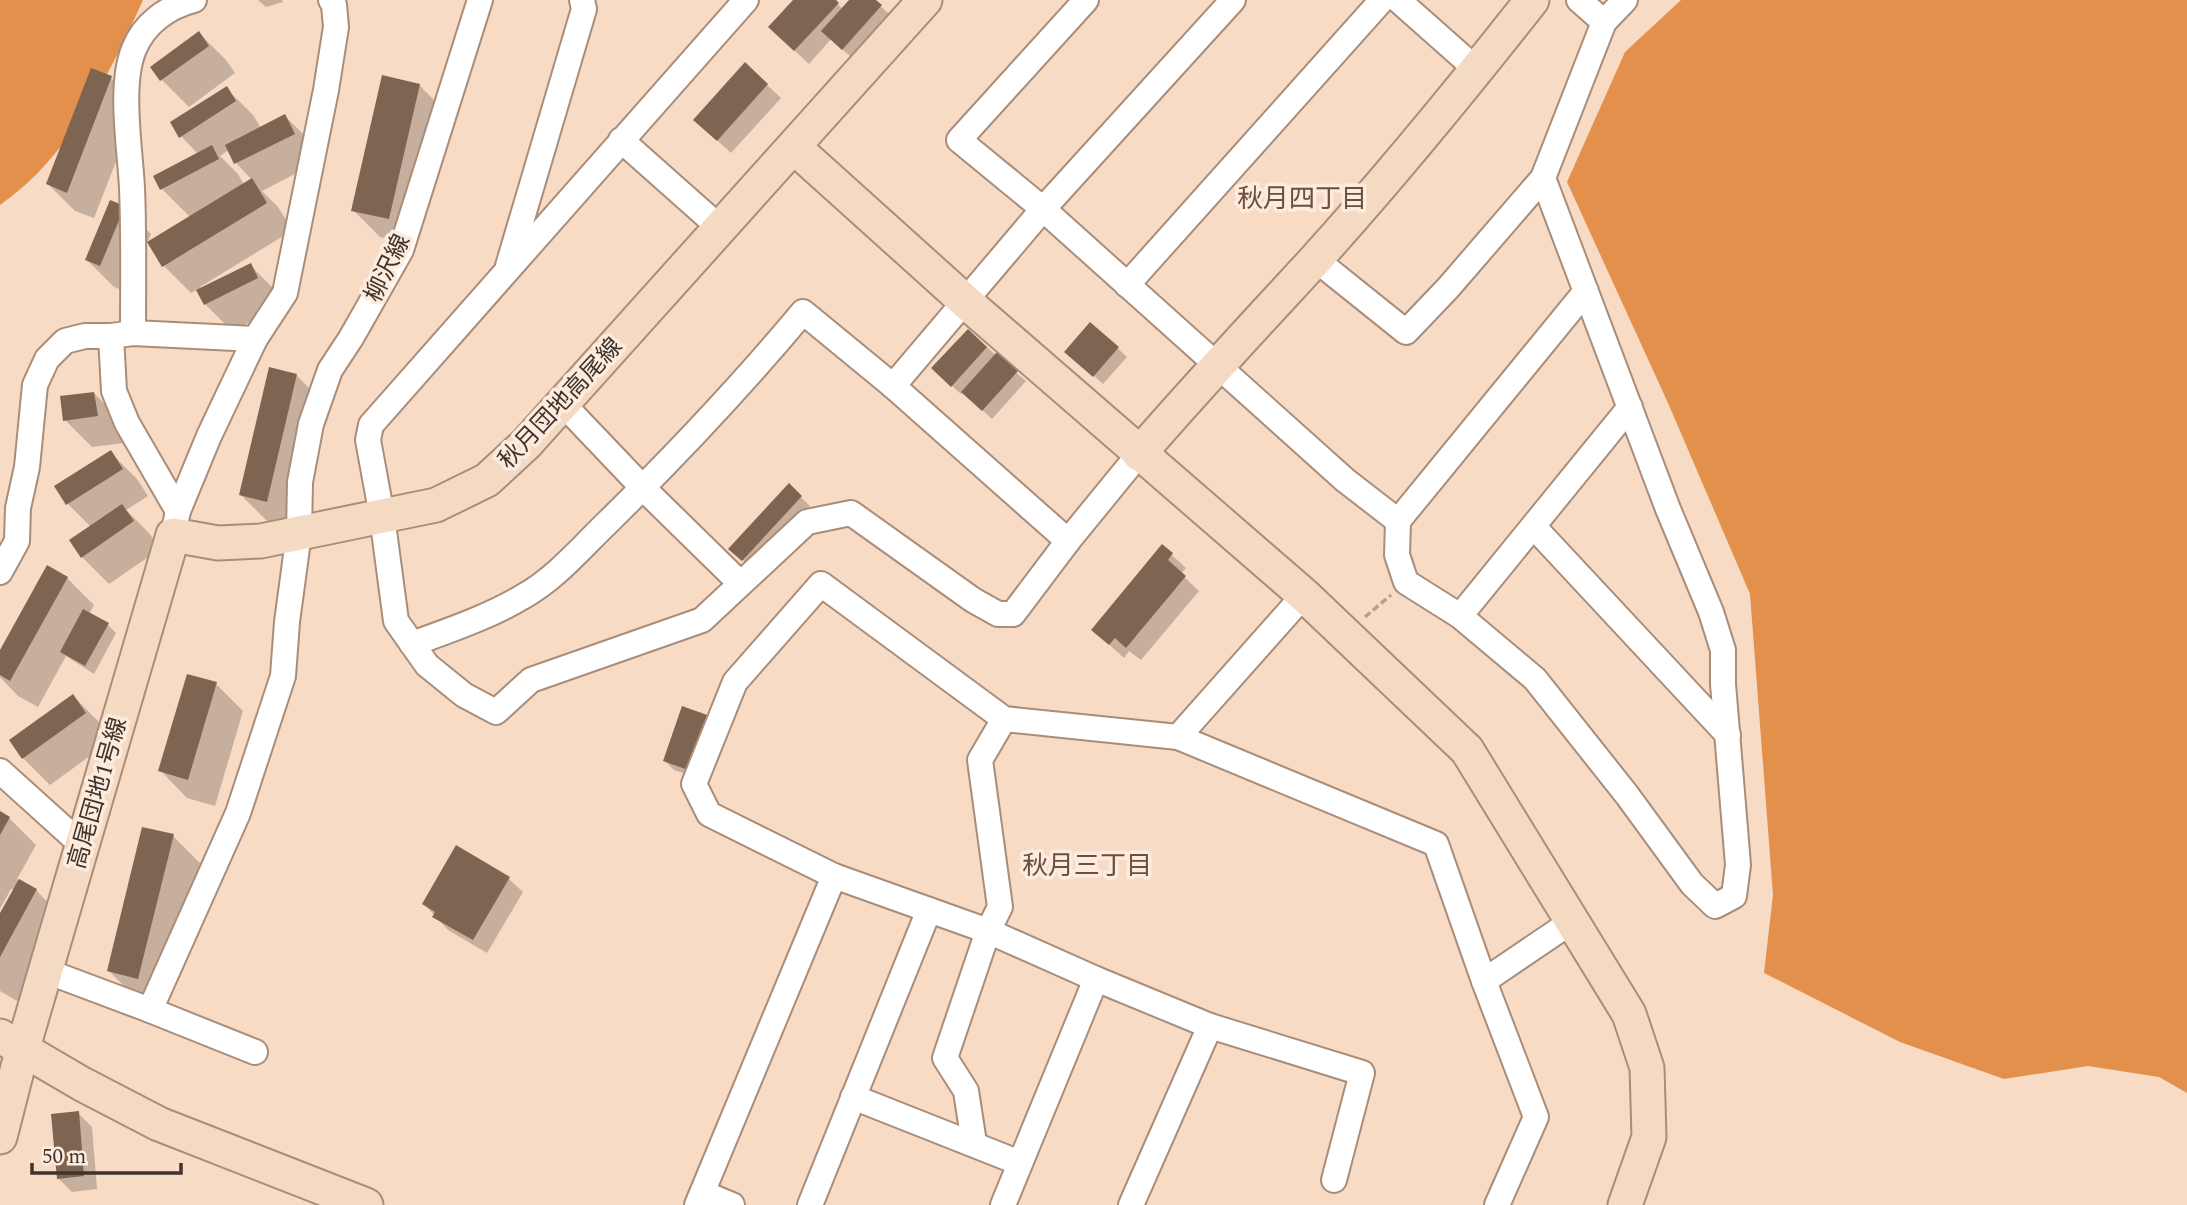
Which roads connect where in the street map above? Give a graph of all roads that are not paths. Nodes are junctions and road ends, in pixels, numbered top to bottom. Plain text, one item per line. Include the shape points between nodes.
1 (194, 0) edge
2 (331, 0) edge
3 (480, 0) edge
4 (746, 0) edge
5 (925, 0) edge
6 (1086, 0) edge
7 (1233, 0) edge
8 (1382, 0) edge
9 (1398, 0) edge
10 (1532, 0) edge
11 (1578, 0) edge
12 (1625, 0) edge
13 (586, 3) edge
14 (1604, 22) junction
15 (1477, 70) junction
16 (621, 140) junction
17 (795, 148) junction
18 (1544, 178) junction
19 (1043, 209) junction
20 (719, 227) junction
21 (1315, 259) junction
22 (506, 274) junction
23 (1128, 285) junction
24 (1586, 291) junction
25 (966, 302) junction
26 (122, 335) junction
27 (255, 339) junction
28 (1217, 364) junction
29 (893, 386) junction
30 (562, 403) junction
31 (1630, 407) junction
32 (1139, 454) junction
33 (643, 488) junction
34 (382, 516) junction
35 (1398, 521) junction
36 (175, 523) junction
37 (1534, 527) junction
38 (299, 533) junction
39 (1068, 541) junction
40 (0, 572) edge
41 (740, 583) junction
42 (1304, 595) junction
43 (1460, 616) junction
44 (412, 644) junction
45 (1004, 719) junction
46 (1728, 735) junction
47 (1178, 737) junction
48 (0, 771) edge
49 (82, 845) junction
50 (834, 876) junction
51 (929, 909) junction
52 (1571, 922) junction
53 (988, 931) junction
54 (46, 971) junction
55 (1097, 979) junction
56 (1484, 981) junction
57 (150, 1010) junction
58 (1210, 1026) junction
59 (11, 1043) edge
60 (255, 1052) dead end
61 (853, 1097) junction
62 (0, 1137) edge
63 (974, 1143) junction
64 (1020, 1163) junction
65 (1334, 1180) dead end
66 (700, 1199) edge
67 (366, 1205) edge
68 (732, 1205) edge
69 (810, 1205) edge
70 (1003, 1205) edge
71 (1131, 1205) edge
72 (1497, 1205) edge
73 (1625, 1205) edge

1 - 26 street via 148,24 133,50 126,82 132,190
2 - 27 street via 334,40 285,293
3 - 38 street, 柳沢線 via 401,250 330,370 311,424 300,482
4 - 16 street
5 - 17 street, 秋月団地高尾線
6 - 19 street via 959,140
7 - 19 street
8 - 23 street
9 - 15 street
10 - 15 street
11 - 14 street
12 - 14 street
13 - 22 street
14 - 18 street
15 - 21 street
16 - 20 street
16 - 22 street
17 - 20 street, 秋月団地高尾線
17 - 25 street
18 - 21 street via 1406,332
18 - 24 street
19 - 23 street
19 - 25 street
20 - 30 street, 秋月団地高尾線
21 - 28 street
22 - 34 street via 371,425 368,440
23 - 28 street
24 - 31 street
24 - 35 street
25 - 29 street
25 - 32 street
26 - 27 street
26 - 36 street via 114,391
26 - 40 street via 65,341 47,359 35,385 17,541
27 - 36 street via 209,436
28 - 32 street
28 - 35 street via 1345,480
29 - 33 street via 803,312
29 - 39 street
30 - 33 street
30 - 34 street, 秋月団地高尾線 via 487,480 436,505
31 - 37 street
31 - 46 street via 1723,650
32 - 39 street
32 - 42 street
33 - 41 street
33 - 44 street via 562,567 525,596
34 - 38 street, 秋月団地高尾線
34 - 44 street via 397,621
35 - 43 street via 1397,555 1406,582
36 - 38 street, 秋月団地高尾線 via 218,543
36 - 49 street, 高尾団地1号線
37 - 43 street
37 - 46 street
38 - 57 street, 柳沢線 via 283,676 238,813
39 - 41 street via 1013,614 998,614 973,600 851,513 807,522
41 - 44 street via 702,620 531,680 496,712 464,695 427,665
42 - 47 street
42 - 52 street via 1467,750
43 - 46 street via 1535,679 1692,884 1715,906 1734,897 1738,865
45 - 47 street
45 - 50 street via 821,583 735,682 694,784 709,814
45 - 53 street via 980,760 1000,907
47 - 56 street via 1436,844
48 - 49 street
49 - 54 street, 高尾団地1号線
50 - 51 street
50 - 66 street
51 - 53 street
51 - 61 street
52 - 56 street
52 - 73 street via 1629,1014 1647,1068 1649,1137
53 - 55 street
53 - 63 street via 945,1058 966,1091
54 - 57 street
54 - 59 street, 高尾団地1号線
55 - 58 street
55 - 64 street
56 - 72 street via 1536,1117
57 - 60 street
58 - 65 street via 1362,1073
58 - 71 street
59 - 62 street, 高尾団地1号線
59 - 67 street via 159,1124
61 - 63 street
61 - 69 street
63 - 64 street
64 - 70 street
66 - 68 street

